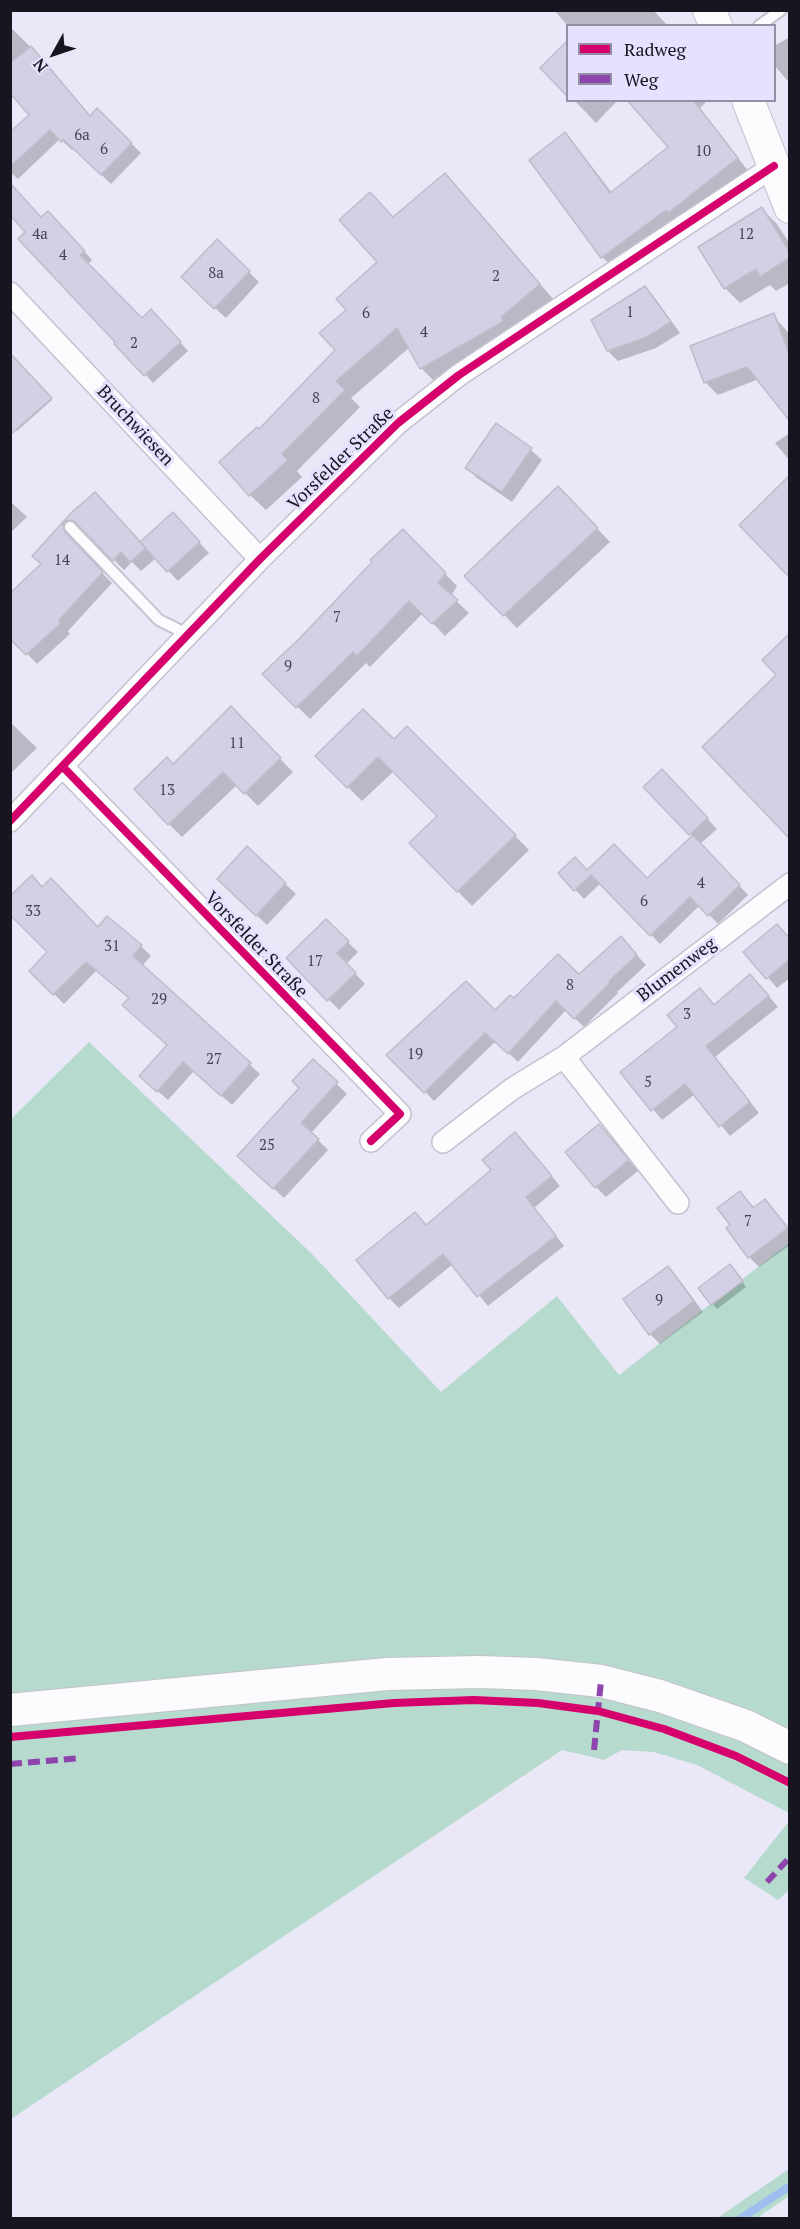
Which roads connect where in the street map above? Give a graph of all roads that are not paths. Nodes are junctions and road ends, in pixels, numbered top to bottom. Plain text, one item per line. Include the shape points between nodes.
1 (709, 10) edge
2 (781, 10) edge
3 (715, 24) edge
4 (762, 24) edge
5 (749, 102) edge
6 (774, 166) junction
7 (789, 207) edge
8 (10, 293) edge
9 (70, 526) dead end
10 (260, 559) junction
11 (189, 635) junction
12 (63, 767) junction
13 (10, 821) edge
14 (789, 884) edge
15 (564, 1057) junction
16 (371, 1141) dead end
17 (443, 1142) dead end
18 (678, 1203) dead end
19 (10, 1710) edge
20 (789, 1748) edge

1 - 3 main road
2 - 4 lane
5 - 6 main road
6 - 7 main road
6 - 10 street, Vorsfelder Straße via 459,375 398,423
8 - 10 street, Bruchwiesen
9 - 11 lane via 159,620
10 - 11 street, Vorsfelder Straße
11 - 12 street, Vorsfelder Straße
12 - 13 street, Vorsfelder Straße
12 - 16 street, Vorsfelder Straße via 400,1114
14 - 15 street, Blumenweg
15 - 17 street, Blumenweg via 512,1089
15 - 18 street
19 - 20 main road via 387,1674 536,1674 601,1682 660,1696 746,1726

